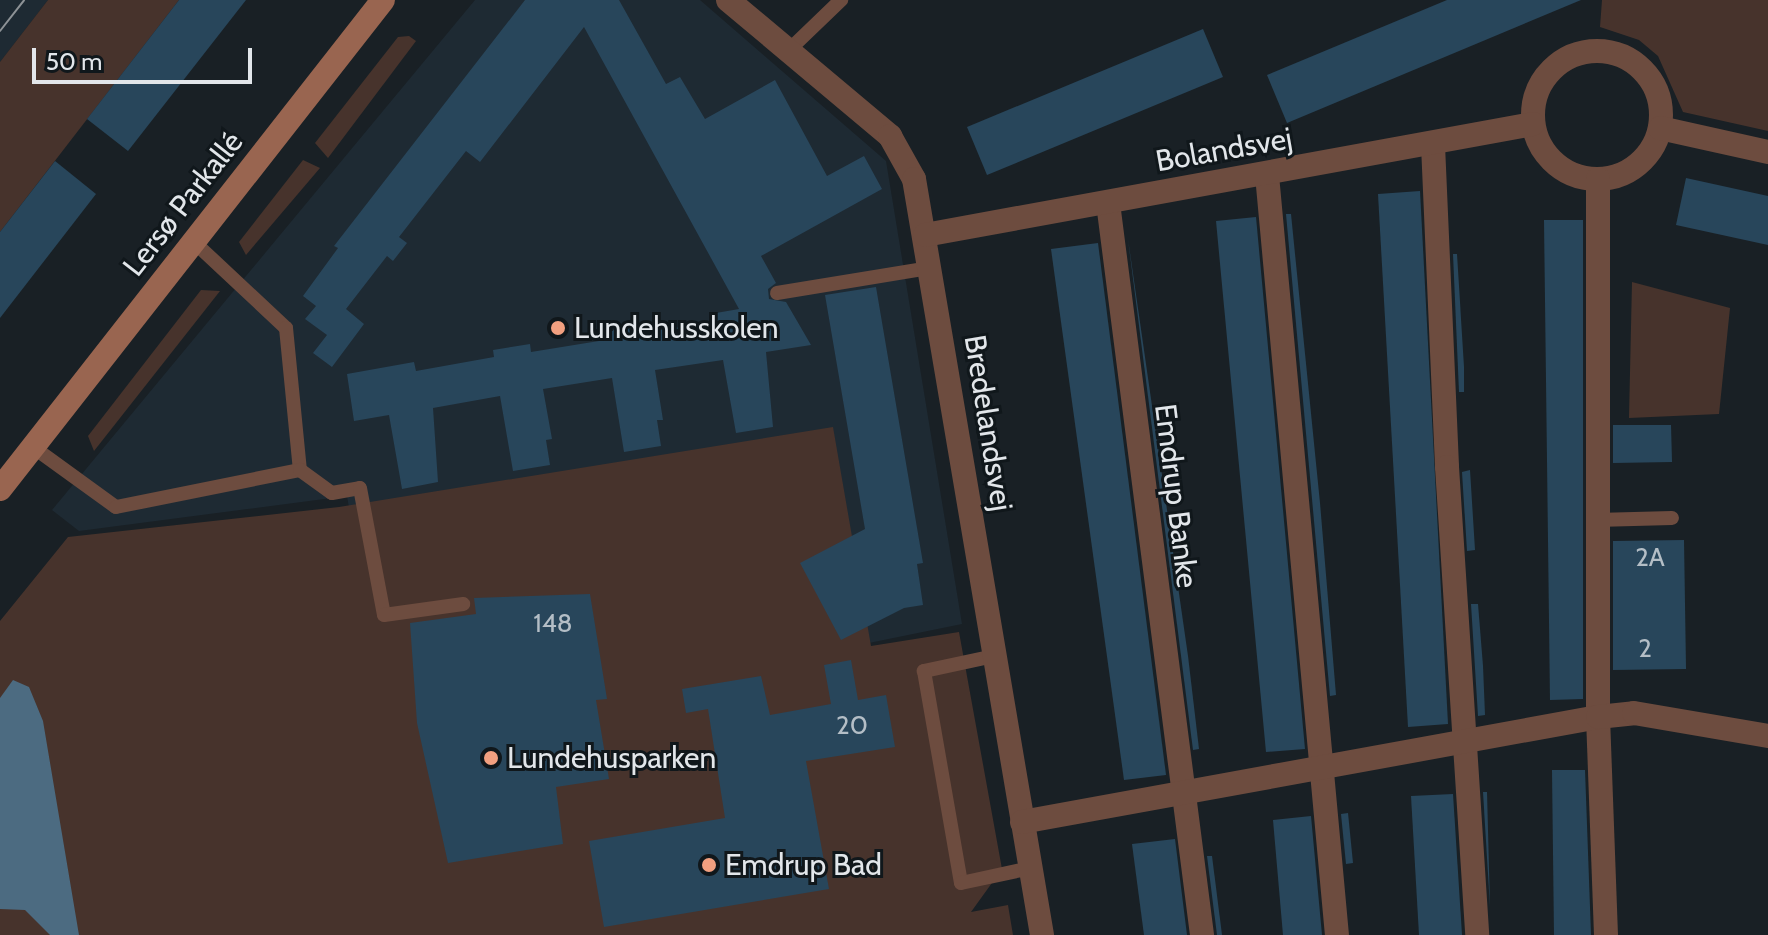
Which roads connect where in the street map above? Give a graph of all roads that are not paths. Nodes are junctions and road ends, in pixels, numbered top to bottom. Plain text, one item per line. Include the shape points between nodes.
1 (383, 0) edge
2 (728, 0) edge
3 (841, 0) edge
4 (788, 51) junction
5 (1533, 124) junction
6 (1660, 128) junction
7 (1433, 145) junction
8 (1768, 152) edge
9 (1267, 175) junction
10 (1598, 179) junction
11 (1108, 203) junction
12 (925, 235) junction
13 (194, 242) junction
14 (930, 268) junction
15 (777, 293) dead end
16 (33, 447) junction
17 (300, 470) junction
18 (0, 489) edge
19 (1672, 518) dead end
20 (1596, 520) junction
21 (463, 604) dead end
22 (994, 656) junction
23 (1598, 717) junction
24 (1768, 736) edge
25 (1463, 741) junction
26 (1321, 767) junction
27 (1184, 796) junction
28 (1022, 822) junction
29 (1031, 868) junction
30 (1042, 935) edge
31 (1202, 935) edge
32 (1337, 935) edge
33 (1477, 935) edge
34 (1606, 935) edge

1 - 13 street, Lersø Parkallé
2 - 4 street, Bredelandsvej
3 - 4 lane
4 - 12 street, Bredelandsvej via 890,136 914,179
5 - 6 street via 1534,100 1544,79 1561,62 1582,52 1604,51 1633,63 1654,86
5 - 7 street, Bolandsvej
5 - 10 street via 1555,164 1575,176
6 - 8 street
6 - 10 street via 1638,165
7 - 9 street, Bolandsvej
7 - 25 street
9 - 11 street, Bolandsvej
9 - 26 street
10 - 20 street
11 - 12 street, Bolandsvej
11 - 27 street, Emdrup Banke
12 - 14 street, Bredelandsvej
13 - 16 street, Lersø Parkallé
13 - 17 lane via 286,328
14 - 15 lane
14 - 22 street, Bredelandsvej
16 - 17 lane via 116,507
16 - 18 street, Lersø Parkallé
17 - 21 lane via 332,493 360,488 384,615
19 - 20 lane
20 - 23 street
22 - 28 street, Bredelandsvej
22 - 29 lane via 924,671 926,686 961,883
23 - 24 street via 1634,713
23 - 25 street
23 - 34 street
25 - 26 street
25 - 33 street
26 - 27 street
26 - 32 street
27 - 28 street
27 - 31 street, Emdrup Banke
28 - 29 street, Bredelandsvej
29 - 30 street, Bredelandsvej

